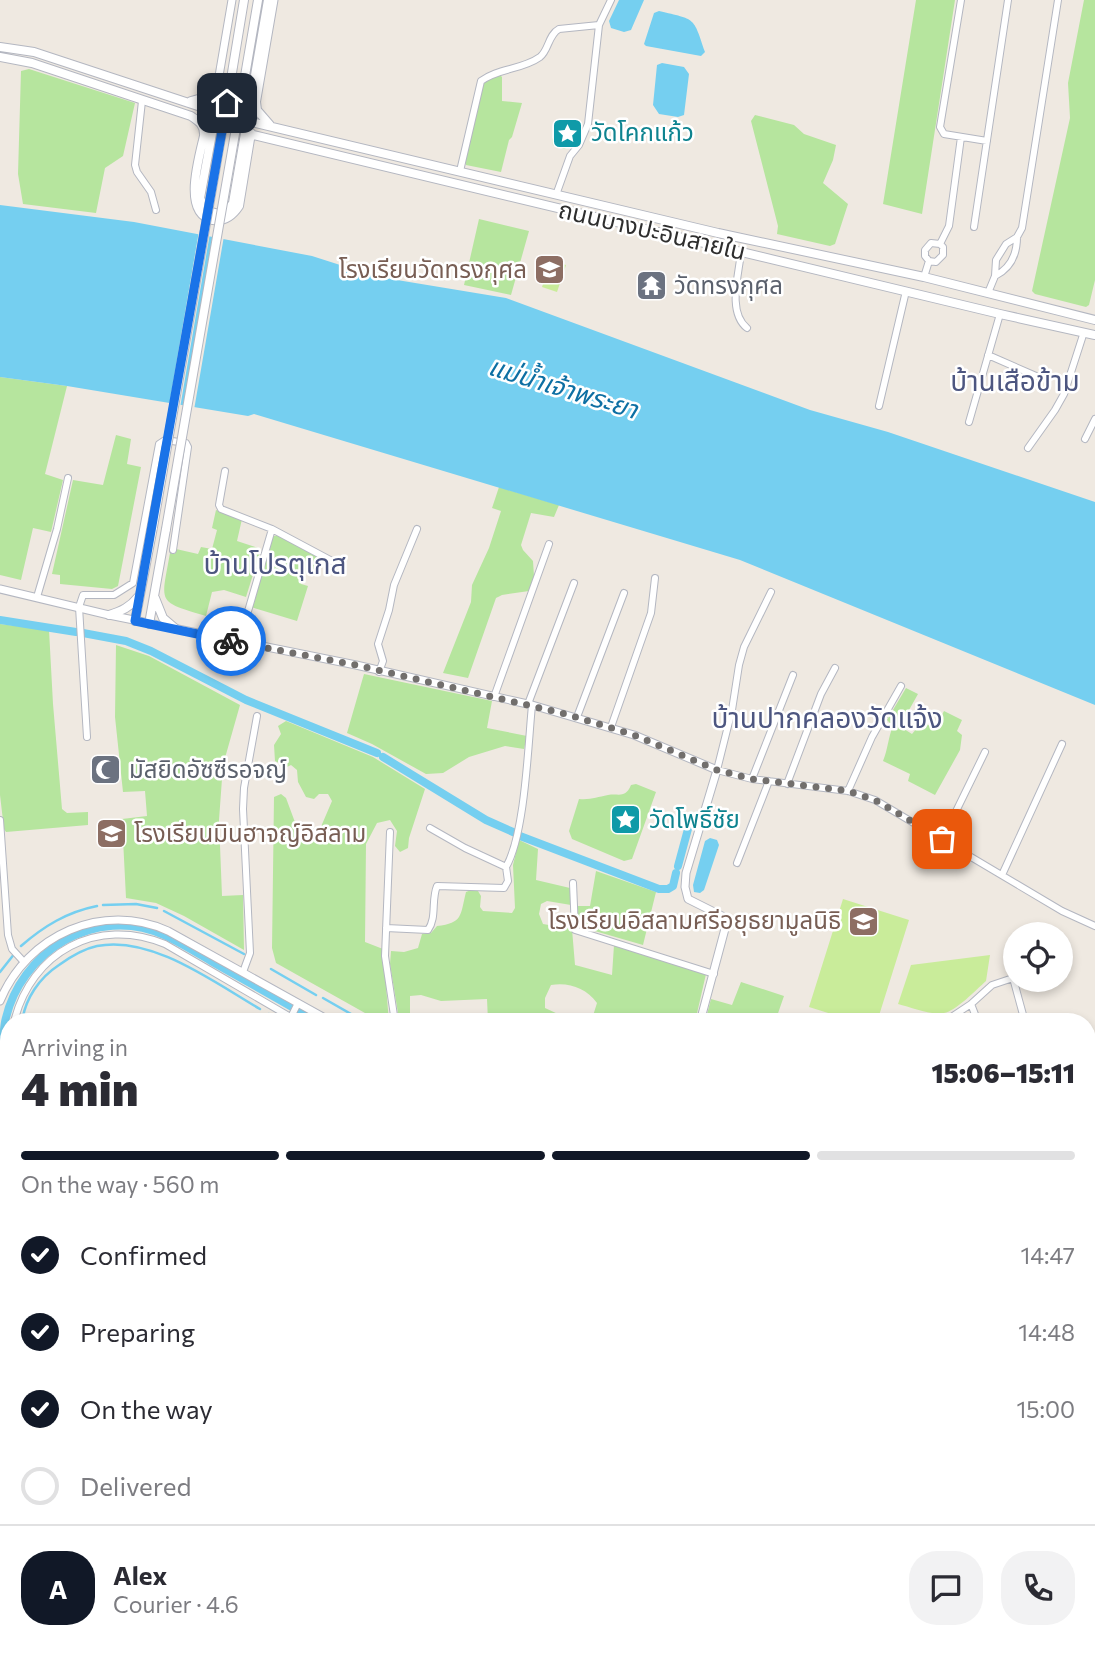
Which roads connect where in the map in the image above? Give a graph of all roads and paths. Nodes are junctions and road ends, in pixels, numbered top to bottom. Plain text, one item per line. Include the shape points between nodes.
1 (232, 0) edge
2 (244, 0) edge
3 (258, 0) edge
4 (268, 0) edge
5 (274, 0) edge
6 (611, 0) edge
7 (961, 0) edge
8 (1008, 0) edge
9 (1058, 0) edge
10 (599, 25) junction
11 (0, 47) edge
12 (0, 57) edge
13 (218, 84) junction
14 (142, 100) junction
15 (188, 102) junction
16 (256, 102) junction
17 (213, 111) junction
18 (250, 121) junction
19 (271, 126) junction
20 (248, 134) junction
21 (205, 137) junction
22 (961, 137) junction
23 (271, 139) junction
24 (987, 141) junction
25 (249, 149) junction
26 (460, 171) junction
27 (556, 195) junction
28 (156, 211) dead end
29 (974, 227) dead end
30 (1017, 237) junction
31 (940, 244) junction
32 (741, 252) junction
33 (929, 261) junction
34 (872, 266) junction
35 (995, 276) junction
36 (924, 277) junction
37 (867, 282) junction
38 (906, 291) junction
39 (988, 293) junction
40 (1000, 314) junction
41 (1095, 320) edge
42 (747, 328) dead end
43 (1084, 332) junction
44 (1095, 335) edge
45 (988, 355) junction
46 (1036, 376) dead end
47 (879, 406) dead end
48 (1095, 419) edge
49 (969, 422) dead end
50 (1085, 439) dead end
51 (1028, 448) dead end
52 (225, 471) dead end
53 (68, 478) dead end
54 (417, 528) dead end
55 (272, 529) junction
56 (549, 544) dead end
57 (173, 550) dead end
58 (332, 561) dead end
59 (655, 578) dead end
60 (574, 583) dead end
61 (0, 589) edge
62 (771, 592) dead end
63 (624, 593) dead end
64 (141, 594) junction
65 (154, 595) junction
66 (37, 597) junction
67 (79, 607) junction
68 (109, 615) junction
69 (135, 621) junction
70 (149, 624) junction
71 (176, 629) junction
72 (239, 642) junction
73 (835, 668) dead end
74 (379, 672) junction
75 (793, 675) dead end
76 (901, 686) dead end
77 (494, 697) junction
78 (530, 704) junction
79 (257, 716) dead end
80 (577, 717) junction
81 (611, 727) junction
82 (87, 737) dead end
83 (1062, 744) dead end
84 (985, 752) dead end
85 (717, 770) junction
86 (752, 779) junction
87 (769, 781) junction
88 (787, 784) junction
89 (848, 791) junction
90 (0, 820) edge
91 (430, 828) dead end
92 (390, 832) dead end
93 (942, 839) junction
94 (737, 863) dead end
95 (506, 867) junction
96 (1002, 875) junction
97 (573, 883) dead end
98 (1095, 926) edge
99 (386, 928) junction
100 (23, 961) junction
101 (243, 972) junction
102 (714, 974) junction
103 (0, 1001) edge
104 (971, 1004) junction
105 (297, 1005) junction
106 (16, 1013) edge
107 (284, 1013) edge
108 (293, 1013) edge
109 (313, 1013) edge
110 (394, 1013) edge
111 (703, 1013) edge
112 (958, 1013) edge
113 (974, 1013) edge
114 (1023, 1013) edge

1 - 13 street
2 - 64 main road, bridge
3 - 65 main road, bridge
4 - 18 main road
5 - 16 street
6 - 10 street
7 - 22 street via 940,127 944,134
8 - 24 street
9 - 30 street
10 - 26 street via 559,29 540,57 481,81
10 - 27 street via 588,124
11 - 15 main road via 34,52
12 - 14 main road via 32,63
13 - 15 main road via 209,96
13 - 17 street
14 - 21 main road via 191,116 204,128
14 - 28 street via 135,164
15 - 17 main road
16 - 18 street
16 - 19 main road
17 - 20 main road via 200,198 209,212 220,214 233,203
17 - 21 main road
18 - 19 main road, ถนนบางปะอินสายใน
18 - 20 main road
19 - 26 main road, ถนนบางปะอินสายใน
20 - 23 main road, ถนนบางปะอินสายใน
20 - 25 main road
21 - 25 main road via 193,199 200,213 213,220 229,218 239,206
22 - 24 street
22 - 31 street via 949,226
23 - 25 main road
23 - 32 main road, ถนนบางปะอินสายใน
24 - 29 street
26 - 27 main road, ถนนบางปะอินสายใน
27 - 34 main road, ถนนบางปะอินสายใน
30 - 35 street via 996,260
30 - 35 street via 1017,251 1005,271
31 - 33 street via 943,255 936,262
31 - 33 street via 931,243 925,250
32 - 37 main road, ถนนบางปะอินสายใน
32 - 42 street via 737,305 741,324
33 - 36 street
34 - 36 main road, ถนนบางปะอินสายใน
34 - 37 main road
35 - 39 street
36 - 39 main road, ถนนบางปะอินสายใน
37 - 38 main road, ถนนบางปะอินสายใน
38 - 40 main road, ถนนบางปะอินสายใน
38 - 47 street
39 - 41 main road, ถนนบางปะอินสายใน
40 - 43 main road, ถนนบางปะอินสายใน
40 - 45 street
43 - 44 main road, ถนนบางปะอินสายใน
43 - 51 street via 1063,394
45 - 46 street
45 - 49 street
48 - 50 street
52 - 55 street via 221,509
53 - 66 street
54 - 74 street via 394,585 379,644 383,661
55 - 58 street
55 - 72 street
56 - 77 street
57 - 67 street via 188,447 165,440 159,444 133,583 114,595 83,595
59 - 81 street via 651,613
60 - 78 street
61 - 66 street
62 - 85 street via 741,656
63 - 80 street
64 - 68 main road via 132,605
64 - 69 main road
65 - 70 main road
65 - 71 main road via 163,618
66 - 67 street
67 - 68 street
67 - 82 street
68 - 69 street
69 - 70 street
70 - 71 street
71 - 72 street
72 - 74 street
73 - 88 street
74 - 77 street
75 - 86 street
76 - 89 street
77 - 78 street
78 - 80 street
78 - 95 street via 521,813
79 - 101 street via 244,788 250,953
80 - 81 street
81 - 85 street
83 - 96 street
84 - 93 street
85 - 86 street
85 - 102 street via 685,887 688,899 725,920
86 - 87 street
87 - 88 street
87 - 94 street
88 - 89 street
89 - 93 street via 875,800
90 - 100 street via 8,935 12,949
91 - 95 street
92 - 99 street
93 - 96 street
95 - 99 street via 504,888 437,886 428,930
96 - 98 street
97 - 102 street via 575,930
99 - 110 street via 385,956
100 - 101 street via 80,925 121,920 155,925
100 - 103 street
101 - 105 street
102 - 111 street
104 - 112 street
104 - 113 street
104 - 114 street via 992,985 1013,978
105 - 108 street
105 - 109 street
106 - 107 street via 29,983 47,964 79,941 116,934 165,944

